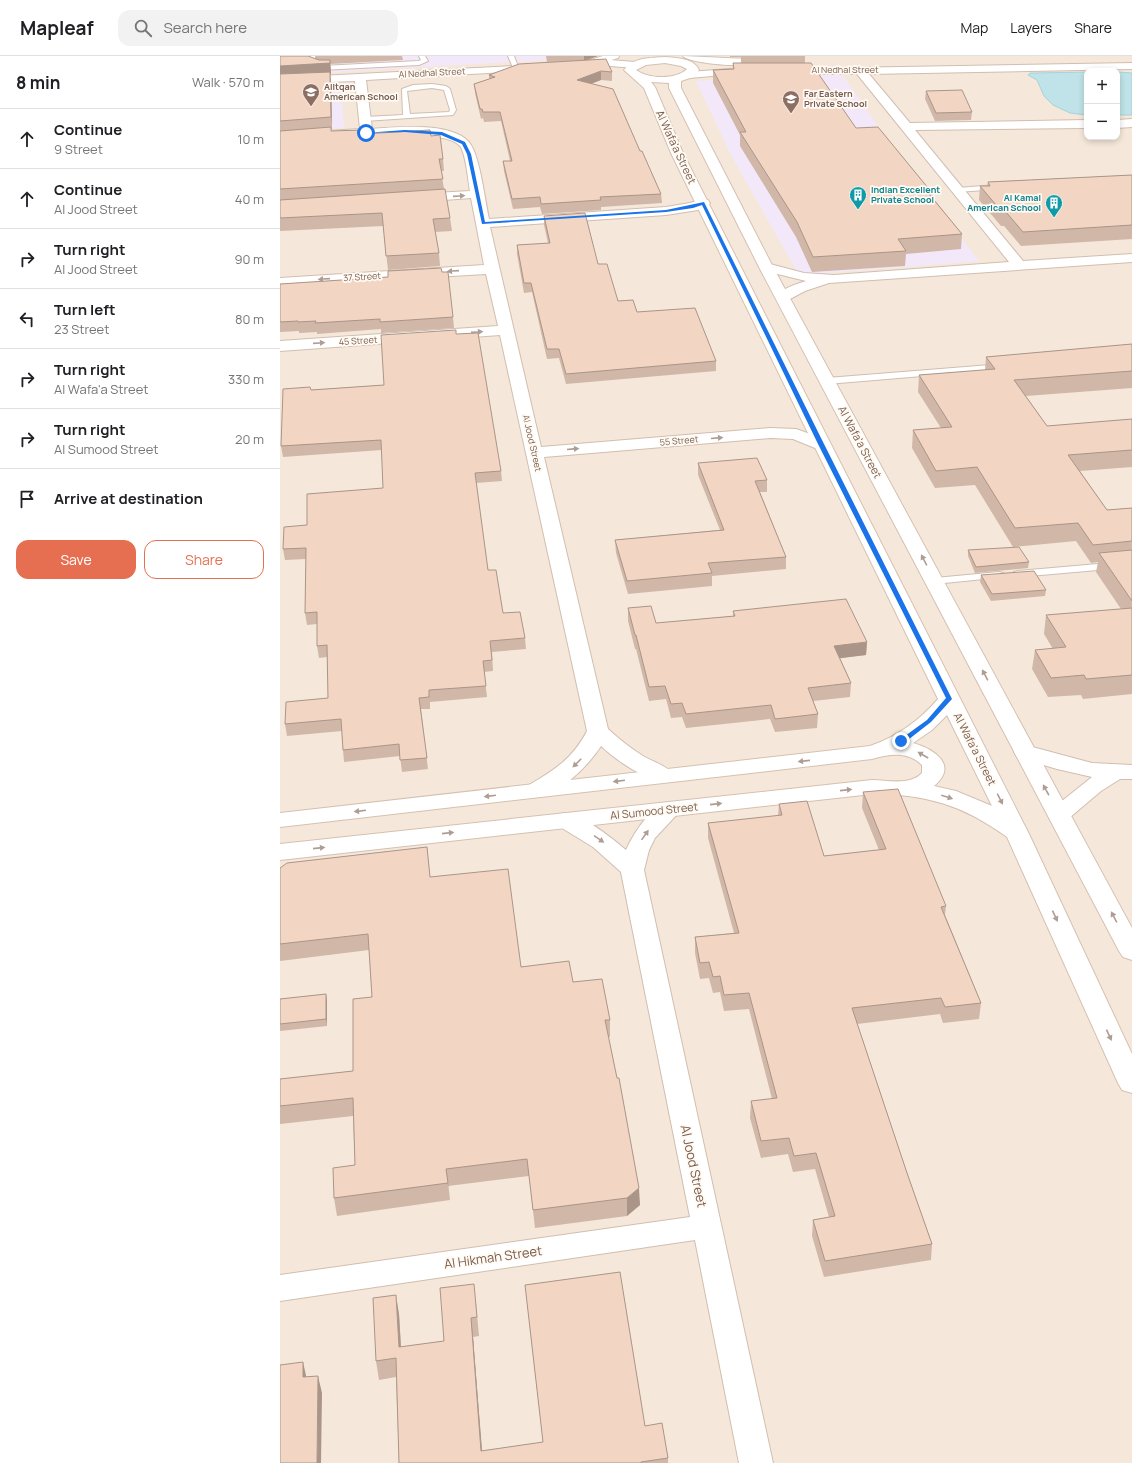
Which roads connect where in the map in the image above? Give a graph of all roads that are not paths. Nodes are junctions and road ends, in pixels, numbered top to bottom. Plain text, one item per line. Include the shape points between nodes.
1 (312, 56) edge
2 (422, 56) edge
3 (511, 56) edge
4 (614, 56) edge
5 (663, 58) edge
6 (585, 65) junction
7 (570, 66) edge
8 (635, 66) edge
9 (1132, 66) edge
10 (547, 67) edge
11 (684, 68) edge
12 (977, 68) junction
13 (516, 69) junction
14 (860, 70) junction
15 (360, 76) junction
16 (280, 80) edge
17 (407, 117) junction
18 (364, 119) junction
19 (1084, 124) edge
20 (1120, 124) edge
21 (1132, 124) edge
22 (906, 127) junction
23 (366, 133) junction
24 (280, 138) edge
25 (1005, 187) edge
26 (957, 190) junction
27 (477, 194) junction
28 (406, 199) edge
29 (703, 203) junction
30 (483, 223) junction
31 (1132, 258) edge
32 (1019, 266) junction
33 (766, 267) junction
34 (492, 269) junction
35 (834, 279) junction
36 (280, 282) edge
37 (783, 296) junction
38 (507, 330) junction
39 (280, 346) edge
40 (1014, 366) edge
41 (827, 380) junction
42 (821, 444) junction
43 (534, 453) junction
44 (1132, 564) edge
45 (935, 581) junction
46 (949, 699) junction
47 (598, 731) junction
48 (884, 749) junction
49 (1026, 752) junction
50 (1123, 773) edge
51 (663, 775) junction
52 (909, 788) junction
53 (537, 790) junction
54 (672, 809) junction
55 (1060, 814) junction
56 (280, 820) edge
57 (565, 820) junction
58 (1017, 834) junction
59 (281, 853) edge
60 (632, 870) junction
61 (1132, 951) edge
62 (1130, 1078) edge
63 (706, 1227) junction
64 (280, 1288) edge
65 (756, 1463) edge

1 - 2 lane via 312,65 321,68 419,63 425,61
3 - 13 lane
4 - 6 street
5 - 8 street
5 - 11 street
6 - 7 street
6 - 8 street
8 - 11 street via 659,80
8 - 29 street, Al Wafa'a Street via 648,87 677,153
9 - 12 street, Al Nedhal Street
10 - 13 street, Al Nedhal Street
11 - 11 street via 719,72 754,65 722,61
11 - 33 street, Al Wafa'a Street via 675,88
12 - 14 street, Al Nedhal Street
12 - 14 street, Al Nedhal Street via 899,63 777,66
13 - 15 street, Al Nedhal Street
14 - 22 street
15 - 16 street, Al Nedhal Street
15 - 18 street
17 - 17 lane via 446,115 453,112 447,89 441,86 404,90
17 - 18 lane
18 - 23 street
19 - 22 street
20 - 21 street
22 - 26 street
23 - 24 street, Al Jood Street
23 - 27 street, Al Jood Street via 427,132 448,135 464,143 469,154
25 - 26 lane
26 - 32 street
28 -> 27 street
27 - 30 street, Al Jood Street
29 - 30 street via 666,211
29 - 42 street, Al Wafa'a Street
30 - 34 street, Al Jood Street
31 - 32 street
32 - 35 street
33 - 35 street via 804,277
33 - 37 street, Al Wafa'a Street
34 -> 36 street, 37 Street
34 - 38 street, Al Jood Street
35 - 37 street via 800,288
37 - 41 street, Al Wafa'a Street
39 -> 38 street, 45 Street
38 - 43 street, Al Jood Street
40 - 41 lane
45 -> 41 street, Al Wafa'a Street
43 -> 42 street, 55 Street via 770,433 796,434
42 - 46 street, Al Wafa'a Street
43 - 47 street, Al Jood Street
44 - 45 lane
49 -> 45 street, Al Wafa'a Street
46 - 48 street via 935,716 916,732
46 -> 58 street, Al Wafa'a Street
47 - 51 street via 610,744 626,755
47 -> 53 street via 590,748 577,764
48 -> 51 street via 854,755
52 -> 48 street via 929,780 934,773 934,765 920,752 908,748
49 - 50 street via 1070,765
55 -> 49 street, Al Wafa'a Street
50 - 55 street via 1094,786
51 -> 53 street
54 -> 52 street, Al Sumood Street via 872,787
52 -> 58 street, Al Sumood Street via 934,792 980,809 1000,820
53 -> 56 street
54 - 57 street, Al Sumood Street
60 -> 54 street, Al Jood Street via 635,853 643,836
61 -> 55 street, Al Wafa'a Street
59 -> 57 street, Al Sumood Street
57 -> 60 street, Al Jood Street via 603,842
58 -> 62 street, Al Wafa'a Street
60 - 63 street, Al Jood Street
63 - 64 street, Al Hikmah Street
63 - 65 street, Al Jood Street

